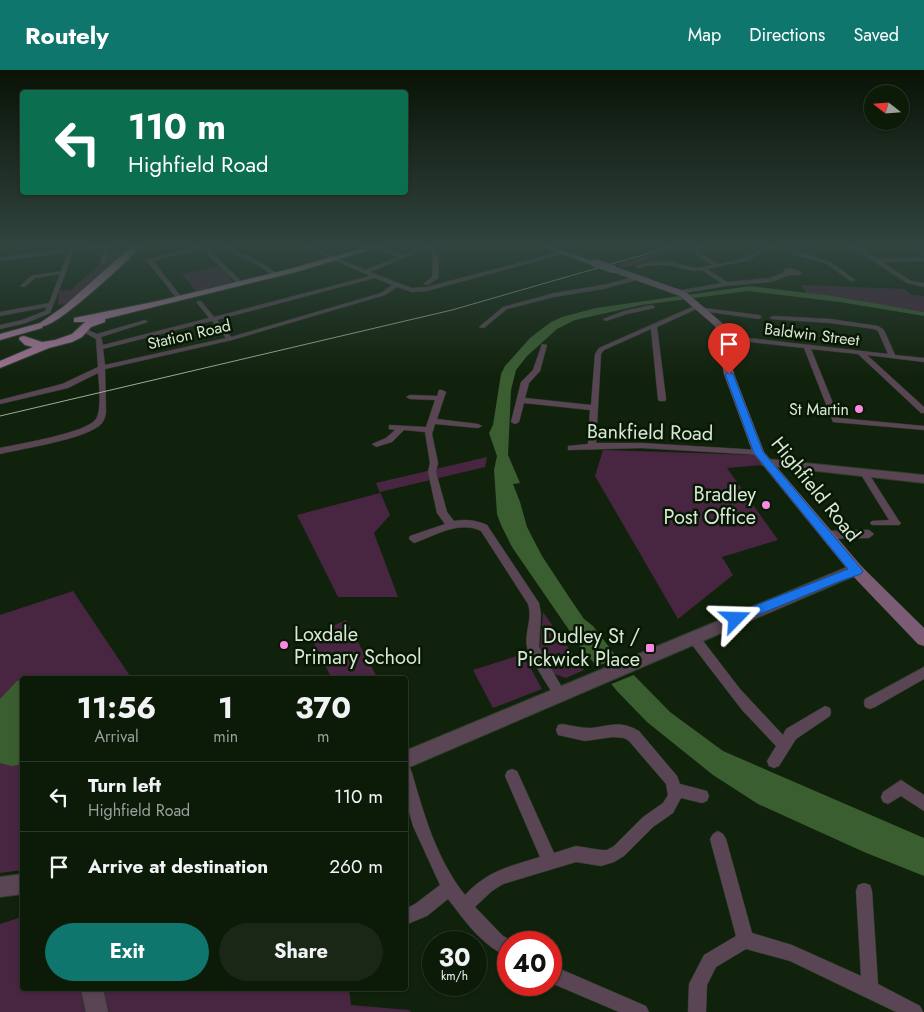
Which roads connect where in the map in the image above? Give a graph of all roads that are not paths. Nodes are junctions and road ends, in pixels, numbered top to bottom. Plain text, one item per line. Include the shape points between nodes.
1 (56, 290) edge
2 (87, 290) edge
3 (97, 290) edge
4 (173, 290) edge
5 (217, 290) edge
6 (324, 290) edge
7 (389, 290) edge
8 (581, 290) edge
9 (674, 290) edge
10 (180, 299) junction
11 (199, 302) dead end
12 (51, 304) junction
13 (701, 308) junction
14 (0, 314) edge
15 (759, 317) dead end
16 (773, 318) dead end
17 (215, 319) junction
18 (668, 320) junction
19 (145, 322) dead end
20 (616, 323) dead end
21 (42, 324) junction
22 (81, 324) junction
23 (654, 326) junction
24 (0, 327) edge
25 (482, 327) dead end
26 (723, 337) junction
27 (72, 338) junction
28 (0, 339) edge
29 (230, 339) junction
30 (24, 340) junction
31 (99, 342) junction
32 (52, 344) junction
33 (544, 345) dead end
34 (807, 347) junction
35 (861, 354) junction
36 (896, 357) junction
37 (0, 358) edge
38 (924, 360) edge
39 (0, 366) edge
40 (100, 368) junction
41 (410, 397) dead end
42 (662, 399) dead end
43 (520, 400) junction
44 (0, 402) edge
45 (595, 408) junction
46 (924, 410) edge
47 (515, 422) dead end
48 (474, 424) dead end
49 (430, 426) junction
50 (392, 427) dead end
51 (402, 428) junction
52 (924, 428) edge
53 (376, 444) dead end
54 (592, 446) junction
55 (571, 448) dead end
56 (0, 451) edge
57 (762, 458) junction
58 (864, 473) junction
59 (924, 479) edge
60 (875, 523) dead end
61 (452, 526) junction
62 (869, 534) dead end
63 (827, 535) junction
64 (414, 540) dead end
65 (857, 571) junction
66 (693, 637) junction
67 (924, 639) edge
68 (924, 673) edge
69 (560, 695) junction
70 (870, 703) dead end
71 (825, 712) dead end
72 (563, 730) dead end
73 (783, 744) junction
74 (408, 759) edge
75 (774, 761) dead end
76 (512, 776) dead end
77 (408, 784) edge
78 (675, 790) junction
79 (702, 796) dead end
80 (888, 797) dead end
81 (924, 804) edge
82 (718, 839) dead end
83 (550, 861) junction
84 (20, 884) edge
85 (0, 887) edge
86 (449, 888) junction
87 (864, 891) dead end
88 (464, 907) junction
89 (408, 916) edge
90 (745, 940) junction
91 (497, 942) edge
92 (562, 979) edge
93 (870, 989) junction
94 (92, 991) edge
95 (97, 1012) edge
96 (640, 1012) edge
97 (697, 1012) edge
98 (914, 1012) edge

1 - 12 street
2 - 21 highway
3 - 22 highway via 77,312
4 - 10 street
5 - 10 highway
6 - 17 street
7 - 29 street, Station Road
8 - 25 street via 505,308
9 - 13 main road
10 - 22 highway
11 - 17 street
12 - 14 street
12 - 24 street via 48,312 38,318
13 - 15 street
13 - 18 street
13 - 26 main road via 719,324
16 - 36 street via 876,327
17 - 29 street
17 - 31 street
18 - 20 street via 649,307 603,318
18 - 23 street
19 - 31 street
21 - 22 highway via 67,319
21 - 28 highway
21 - 30 highway via 28,331
22 - 27 highway
22 - 31 street
23 - 42 street
23 - 45 street via 601,349
26 - 34 street, Baldwin Street
26 - 57 main road, Highfield Road via 729,374
27 - 31 street via 90,337
27 - 32 highway
28 - 30 highway
29 - 40 street, Station Road
30 - 32 highway via 33,344
30 - 37 highway
31 - 40 street
32 - 39 highway via 26,352
33 - 43 street via 536,371 526,382
34 - 35 street, Baldwin Street
34 - 52 street via 836,420
35 - 36 street, Baldwin Street
35 - 46 street
36 - 38 street, Baldwin Street
40 - 44 street, Station Road via 65,386
40 - 56 street via 103,391 98,423 73,435
41 - 49 street via 441,395
43 - 45 street
43 - 47 street
45 - 54 street
48 - 49 street
49 - 51 street
49 - 61 street via 432,472 442,513
50 - 51 street
51 - 53 street via 389,440
54 - 55 street, Bankfield Road
54 - 57 street, Bankfield Road
57 - 58 street
57 - 63 main road, Highfield Road
58 - 59 street
58 - 60 street via 896,523
61 - 64 street
61 - 69 street via 473,523 484,528 512,571 536,610 532,642
62 - 63 street
63 - 65 main road, Highfield Road
65 - 66 street
65 - 67 main road, Highfield Road
66 - 69 street
66 - 73 street via 735,693
68 - 70 street
69 - 74 street
71 - 73 street via 791,734
72 - 78 street via 591,734 613,728 628,732 665,771
73 - 75 street
76 - 83 street
77 - 86 street via 420,826
78 - 79 street
78 - 83 street via 668,808 648,822 619,851 608,857 576,854
80 - 81 street via 901,787
82 - 90 street
83 - 88 street via 494,879
84 - 85 street
86 - 88 street
86 - 89 street via 421,910
87 - 93 street
88 - 91 street
90 - 93 street via 792,953
90 - 97 street via 710,961 698,984
92 - 96 street
93 - 98 street
94 - 95 street

